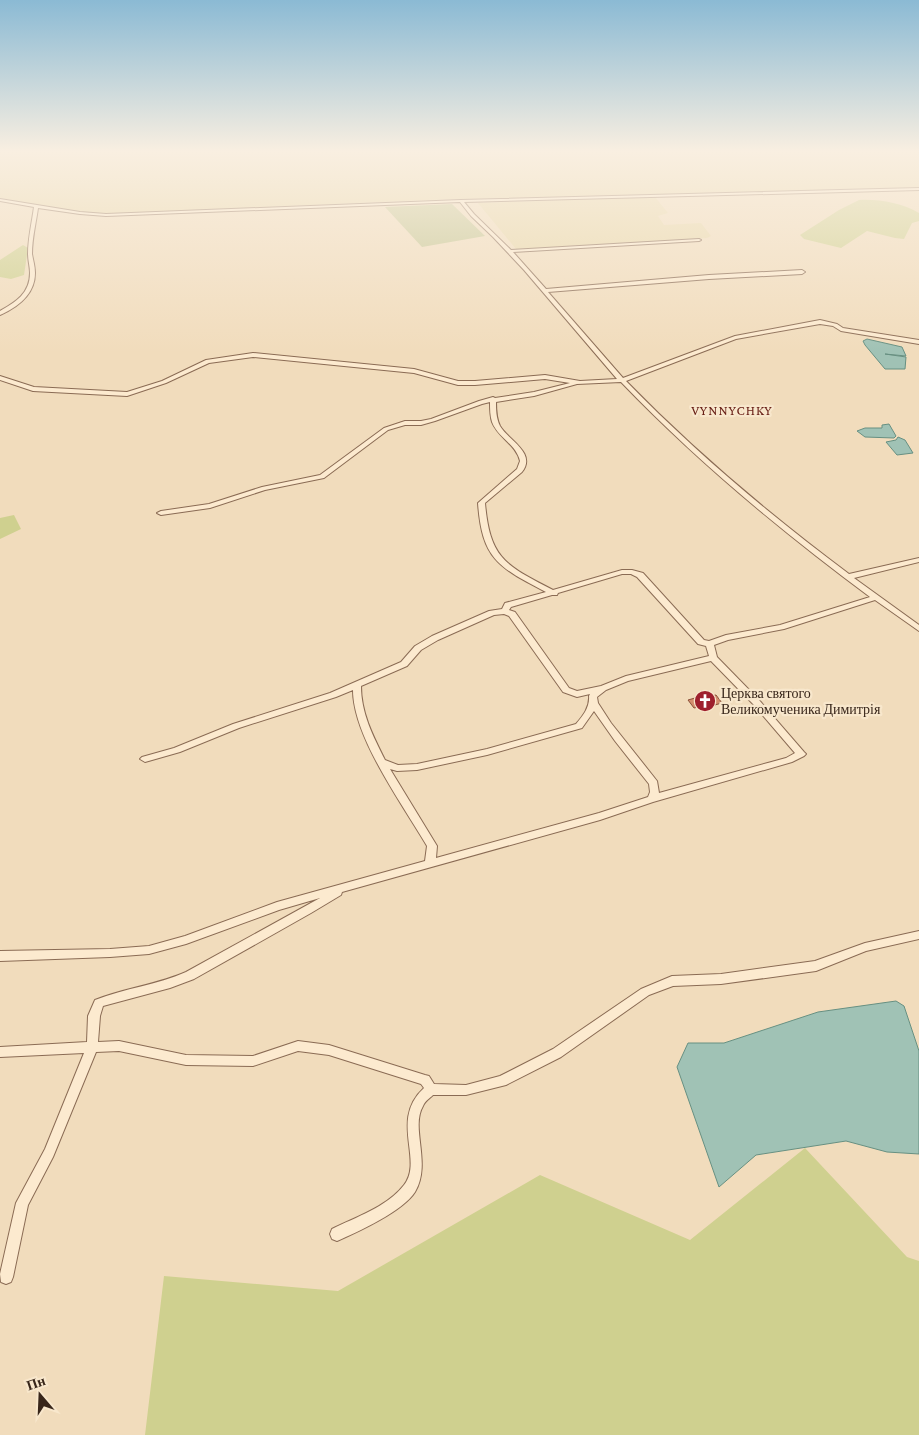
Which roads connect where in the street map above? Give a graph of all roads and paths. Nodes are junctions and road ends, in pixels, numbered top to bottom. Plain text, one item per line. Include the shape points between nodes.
1 (34, 218) edge
2 (476, 218) edge
3 (699, 240) dead end
4 (510, 251) junction
5 (802, 272) dead end
6 (544, 291) junction
7 (0, 312) edge
8 (919, 342) edge
9 (0, 378) edge
10 (622, 380) junction
11 (580, 383) junction
12 (493, 399) junction
13 (162, 513) dead end
14 (919, 560) edge
15 (848, 577) junction
16 (554, 593) junction
17 (877, 597) junction
18 (505, 611) junction
19 (919, 629) edge
20 (710, 644) junction
21 (712, 658) junction
22 (357, 685) junction
23 (603, 688) junction
24 (593, 705) junction
25 (146, 759) dead end
26 (381, 762) junction
27 (651, 800) junction
28 (430, 864) junction
29 (343, 888) junction
30 (919, 935) edge
31 (0, 956) edge
32 (92, 1047) junction
33 (0, 1052) edge
34 (431, 1088) junction
35 (337, 1234) dead end
36 (6, 1277) dead end

1 - 7 street via 31,287 16,304
2 - 4 street
3 - 4 street
4 - 6 street
5 - 6 street
6 - 10 street
8 - 10 street via 841,329 835,324 820,322 735,338
9 - 11 street via 33,389 127,394 164,382 208,361 253,354 414,371 458,383 544,377
10 - 11 street
10 - 15 street via 700,456
11 - 12 street
12 - 13 street via 433,420 386,429 322,478 264,488 210,506
12 - 16 street via 495,424 519,450 523,461 521,468 481,503 485,538 493,553 508,569
14 - 15 street
15 - 17 street
16 - 18 street via 508,605
16 - 20 street via 622,572 632,572 640,575 701,642
17 - 19 street
17 - 20 street via 781,627
18 - 22 street via 492,613 435,638 418,648 404,664
18 - 23 street via 512,614 566,690 582,694
20 - 21 street
21 - 23 street via 626,679
21 - 27 street via 801,754
22 - 25 street
22 - 26 street via 363,724
23 - 24 street via 592,696
24 - 26 street via 579,726 487,752 417,767 397,768
24 - 27 street via 654,783 655,792
26 - 28 street via 432,846
27 - 28 street
28 - 29 street
29 - 31 street via 277,906 186,940 149,950
29 - 32 street via 318,906 178,981 100,1003 94,1016
30 - 34 street via 865,948 816,966 721,979 672,981 645,992 557,1053 502,1080 466,1090
32 - 33 street
32 - 34 street via 119,1046 186,1060 253,1061 298,1046 329,1050 425,1080
32 - 36 street via 49,1153 22,1203
34 - 35 street via 416,1106 412,1133 418,1156 414,1180 402,1197

